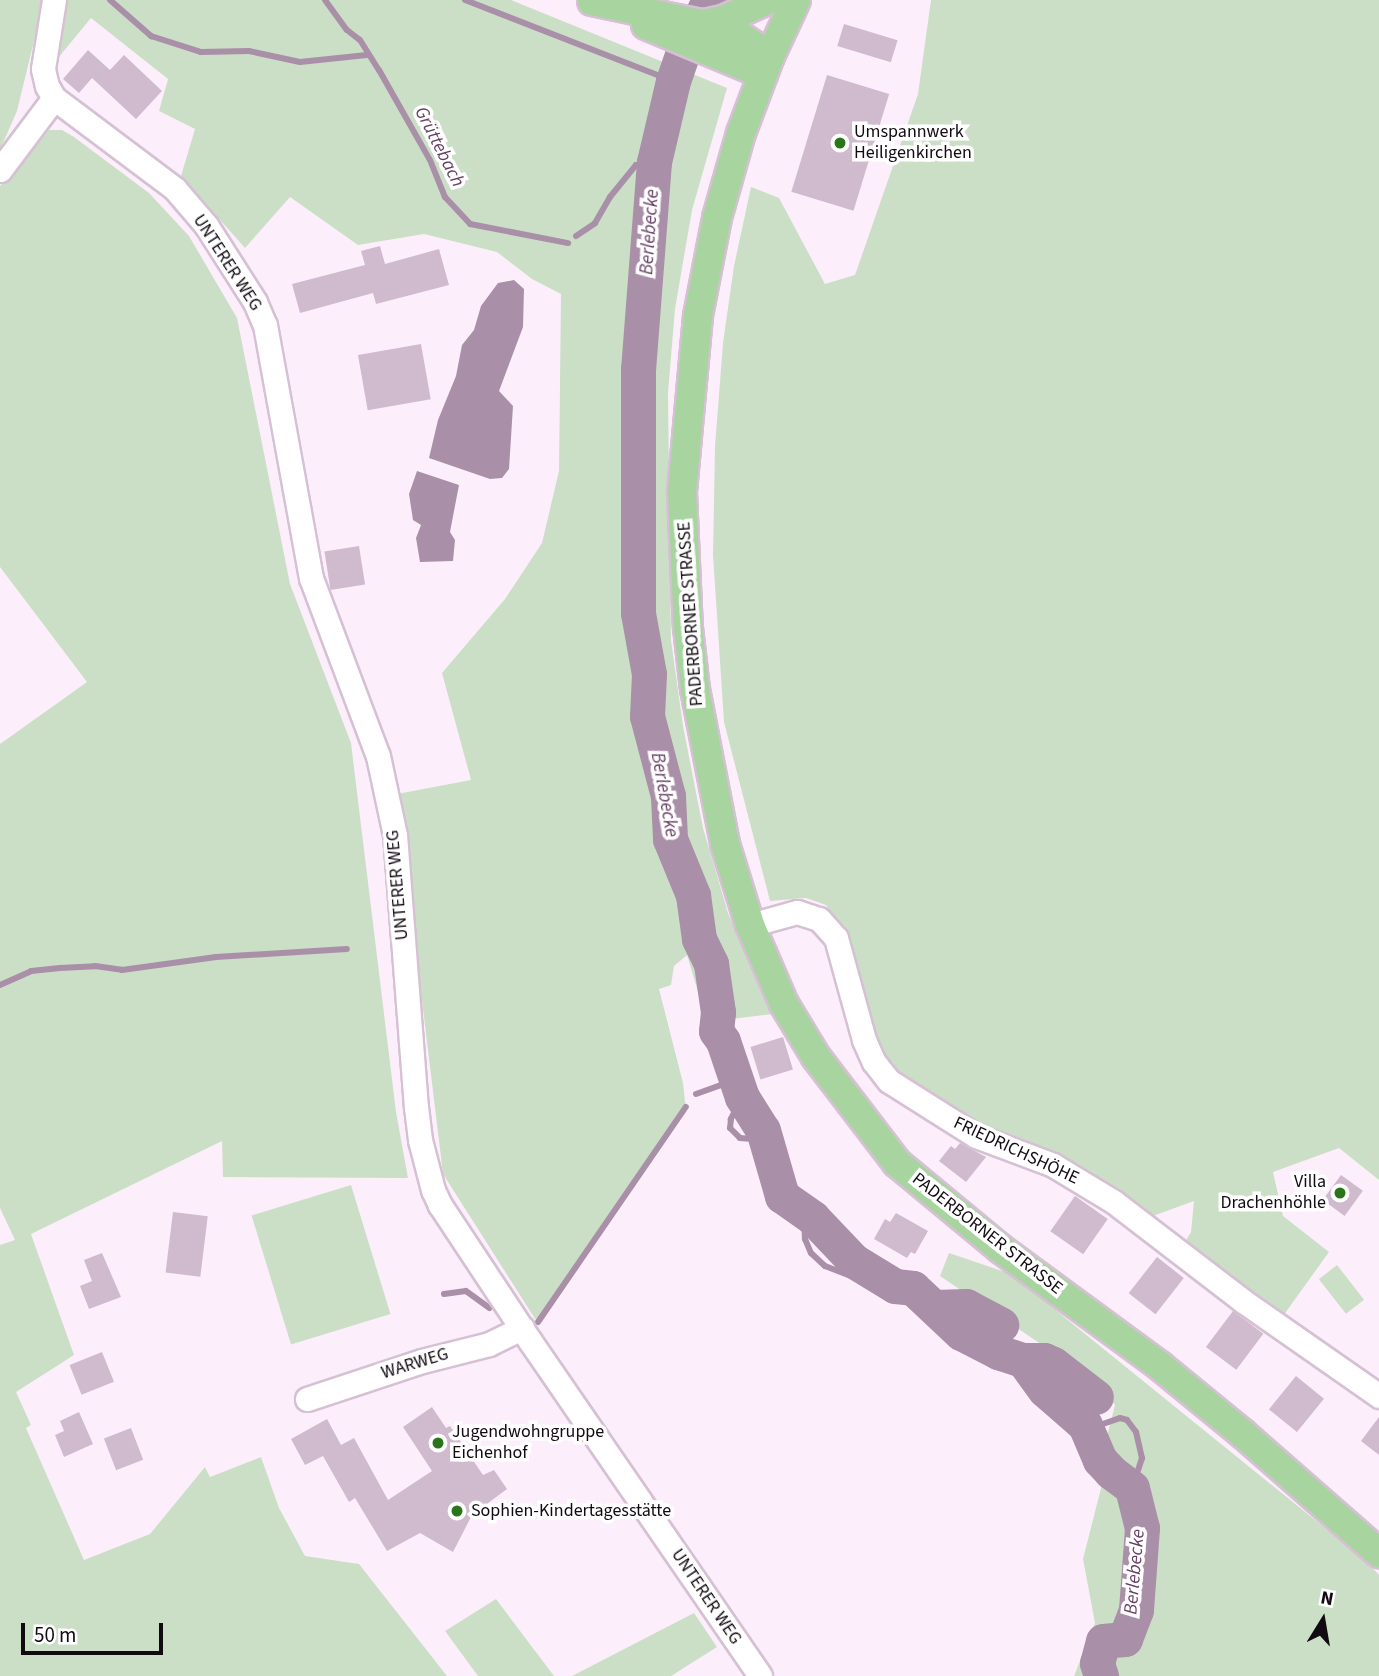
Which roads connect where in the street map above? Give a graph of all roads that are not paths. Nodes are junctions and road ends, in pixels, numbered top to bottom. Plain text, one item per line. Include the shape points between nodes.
1 (54, 0) edge
2 (591, 0) edge
3 (766, 0) edge
4 (796, 0) edge
5 (714, 31) junction
6 (766, 65) junction
7 (54, 98) junction
8 (0, 170) edge
9 (750, 925) junction
10 (522, 1328) junction
11 (1379, 1396) edge
12 (307, 1399) dead end
13 (1379, 1553) edge
14 (760, 1676) edge

1 - 7 street via 43,69
2 - 5 main road via 669,26
3 - 5 main road
4 - 6 main road, PADERBORNER STRASSE
5 - 6 main road via 740,36
6 - 9 main road, PADERBORNER STRASSE via 728,173 702,284 682,493 695,690 725,844
7 - 8 street
7 - 10 street, UNTERER WEG via 175,189 206,225 265,325 311,578 378,756 395,835 416,1107 427,1171 440,1205
9 - 11 street, FRIEDRICHSHÖHE via 797,912 819,919 836,938 864,1040 889,1081 976,1136 1053,1165 1114,1202 1243,1301
9 - 13 main road, PADERBORNER STRASSE via 784,1004 816,1057 897,1163 1001,1249 1181,1383
10 - 12 street, WARWEG via 489,1344
10 - 14 street, UNTERER WEG

